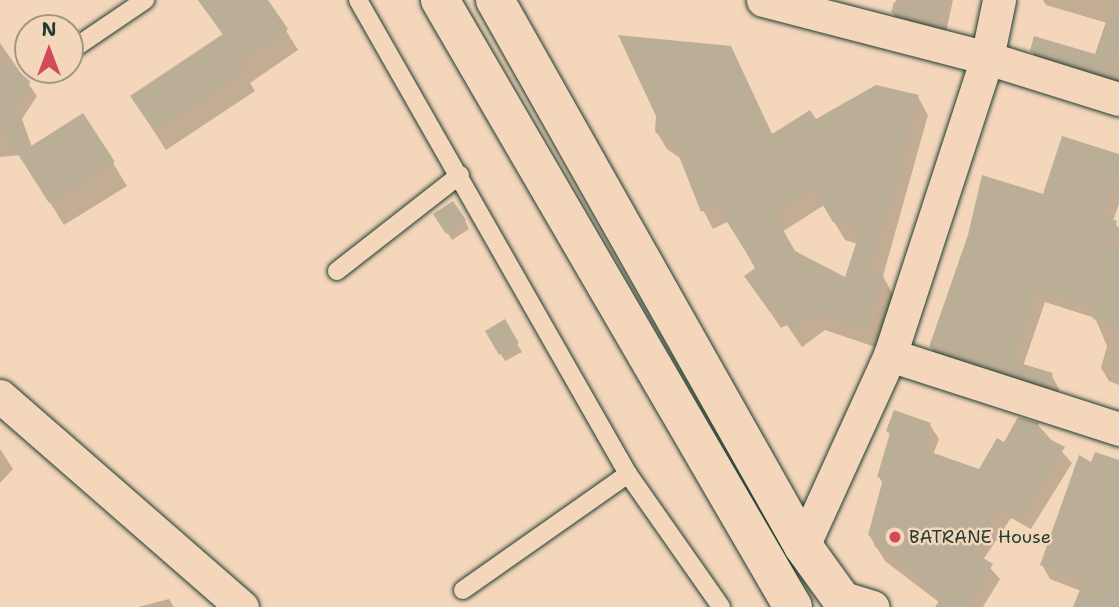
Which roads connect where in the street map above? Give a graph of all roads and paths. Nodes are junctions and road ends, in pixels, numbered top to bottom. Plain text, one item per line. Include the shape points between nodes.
1 (145, 0) edge
2 (358, 0) edge
3 (440, 0) edge
4 (495, 0) edge
5 (763, 0) edge
6 (999, 0) edge
7 (84, 41) edge
8 (987, 58) junction
9 (1119, 99) edge
10 (460, 175) junction
11 (337, 271) dead end
12 (890, 355) junction
13 (0, 396) edge
14 (1119, 429) edge
15 (628, 474) junction
16 (803, 546) junction
17 (463, 590) dead end
18 (854, 604) edge
19 (242, 607) edge
20 (721, 607) edge
21 (793, 607) edge

1 - 7 lane
2 - 10 lane
3 - 21 highway
4 - 16 highway
5 - 8 street
6 - 8 street
8 - 9 street
8 - 12 street
10 - 11 lane
10 - 15 lane
12 - 14 street
12 - 16 street
13 - 19 street
15 - 17 lane
15 - 20 lane
16 - 18 highway

